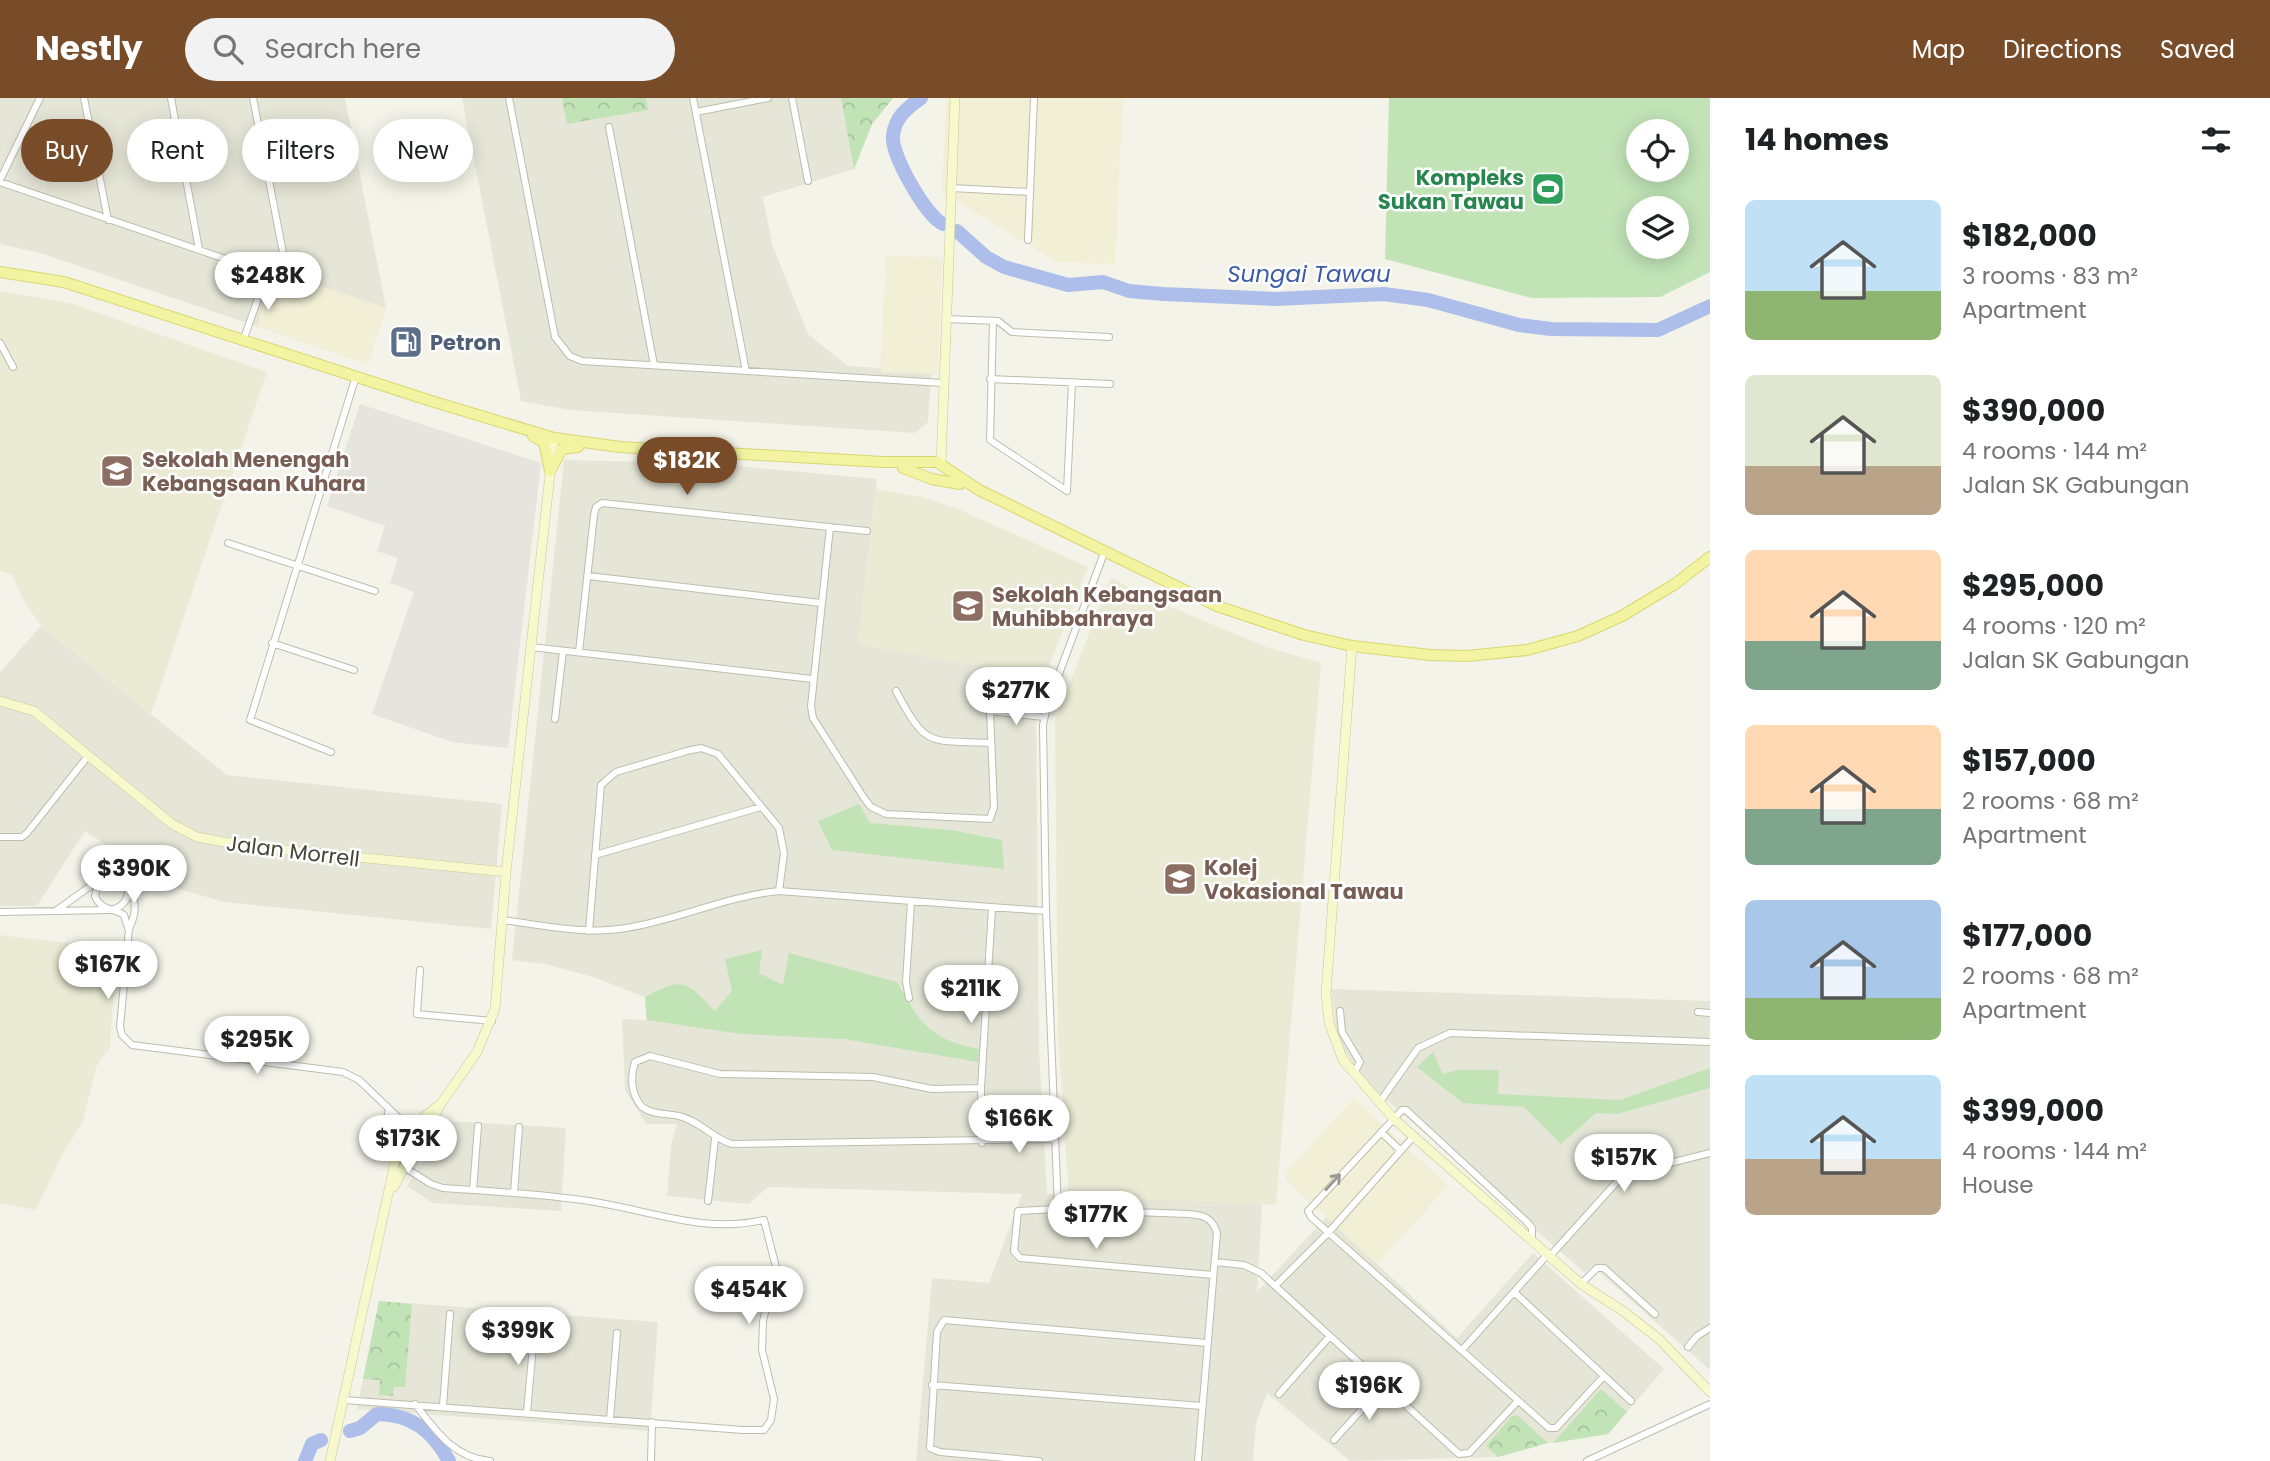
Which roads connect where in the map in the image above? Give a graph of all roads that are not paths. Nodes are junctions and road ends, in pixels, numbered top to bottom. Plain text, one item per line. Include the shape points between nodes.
1 (40, 98) edge
2 (84, 98) edge
3 (171, 98) edge
4 (253, 98) edge
5 (509, 98) edge
6 (693, 98) edge
7 (768, 98) edge
8 (792, 98) edge
9 (955, 98) edge
10 (1034, 98) edge
11 (696, 112) junction
12 (609, 127) dead end
13 (0, 181) edge
14 (808, 181) dead end
15 (951, 188) junction
16 (1030, 192) junction
17 (108, 220) junction
18 (1028, 240) dead end
19 (199, 249) junction
20 (0, 272) edge
21 (267, 273) junction
22 (946, 319) junction
23 (993, 321) junction
24 (1109, 337) dead end
25 (243, 341) junction
26 (0, 343) edge
27 (654, 365) junction
28 (13, 367) dead end
29 (746, 371) junction
30 (356, 376) junction
31 (990, 379) junction
32 (1072, 382) junction
33 (943, 383) junction
34 (1110, 384) dead end
35 (524, 430) junction
36 (554, 438) junction
37 (620, 447) junction
38 (933, 466) junction
39 (550, 471) junction
40 (979, 490) junction
41 (830, 527) junction
42 (867, 531) dead end
43 (228, 543) dead end
44 (1104, 553) junction
45 (1710, 557) edge
46 (296, 566) junction
47 (588, 576) junction
48 (375, 591) dead end
49 (821, 603) junction
50 (272, 643) junction
51 (1352, 646) junction
52 (531, 647) junction
53 (563, 650) junction
54 (579, 652) junction
55 (354, 670) dead end
56 (812, 679) junction
57 (896, 691) dead end
58 (0, 701) edge
59 (1044, 717) junction
60 (555, 719) dead end
61 (991, 743) junction
62 (331, 752) dead end
63 (88, 756) junction
64 (761, 807) junction
65 (0, 837) edge
66 (595, 855) junction
67 (506, 872) junction
68 (99, 881) junction
69 (127, 885) junction
70 (779, 891) junction
71 (911, 902) junction
72 (992, 908) junction
73 (110, 910) junction
74 (1046, 911) junction
75 (0, 912) edge
76 (55, 912) junction
77 (502, 920) junction
78 (129, 929) junction
79 (589, 931) junction
80 (420, 970) dead end
81 (909, 998) dead end
82 (1340, 1011) dead end
83 (1698, 1012) dead end
84 (1710, 1013) edge
85 (492, 1021) junction
86 (1710, 1042) edge
87 (1354, 1073) junction
88 (981, 1088) junction
89 (1379, 1103) junction
90 (440, 1105) junction
91 (1394, 1119) junction
92 (478, 1126) dead end
93 (519, 1127) dead end
94 (405, 1132) junction
95 (1381, 1132) junction
96 (421, 1136) junction
97 (1413, 1137) junction
98 (715, 1139) junction
99 (1055, 1139) junction
100 (982, 1143) junction
101 (414, 1147) junction
102 (1401, 1151) junction
103 (1710, 1153) edge
104 (404, 1167) junction
105 (473, 1190) junction
106 (514, 1193) junction
107 (708, 1201) dead end
108 (385, 1205) junction
109 (1058, 1209) junction
110 (1328, 1233) junction
111 (1532, 1240) junction
112 (1549, 1255) junction
113 (1214, 1262) junction
114 (1213, 1275) junction
115 (1581, 1284) junction
116 (1276, 1285) junction
117 (1514, 1292) junction
118 (450, 1314) dead end
119 (1655, 1314) dead end
120 (535, 1324) dead end
121 (1710, 1328) edge
122 (617, 1333) dead end
123 (1330, 1336) junction
124 (1207, 1343) junction
125 (1689, 1347) dead end
126 (1462, 1350) junction
127 (1604, 1376) junction
128 (932, 1385) junction
129 (1384, 1385) junction
130 (1710, 1392) edge
131 (1279, 1394) dead end
132 (344, 1400) junction
133 (1518, 1401) junction
134 (1631, 1401) dead end
135 (415, 1404) junction
136 (1710, 1404) edge
137 (443, 1406) junction
138 (1202, 1406) junction
139 (527, 1412) junction
140 (610, 1419) junction
141 (652, 1422) junction
142 (1334, 1440) dead end
143 (330, 1461) edge
144 (490, 1461) edge
145 (651, 1461) edge
146 (1039, 1461) edge
147 (1198, 1461) edge
148 (1587, 1461) edge

1 - 13 street
2 - 17 street
3 - 19 street
4 - 21 street via 285,264 284,279
5 - 27 street via 555,337 570,356 582,361
6 - 11 street
7 - 11 street
8 - 14 street
9 - 15 street
10 - 16 street
11 - 29 street
12 - 27 street
13 - 17 street
15 - 16 street
15 - 22 street
16 - 18 street
17 - 19 street
19 - 21 street
20 - 25 main road via 64,282
21 - 25 street
22 - 23 street
22 - 33 street
23 - 24 street via 1012,332
23 - 31 street
25 - 30 main road
26 - 28 street
27 - 29 street
29 - 33 street
30 - 35 main road
30 - 46 street
31 - 32 street
31 - 32 street via 990,440 1067,491
32 - 34 street
33 - 38 street via 941,434
35 - 36 main road
35 - 39 main road via 544,442
36 - 37 main road
36 - 39 street
37 - 38 main road
37 - 39 main road via 612,451 565,447
38 - 40 main road
38 - 40 main road via 938,478
39 - 52 street
40 - 44 main road
41 - 42 street
41 - 47 street via 602,503 594,515
41 - 49 street
43 - 46 street
44 - 51 main road via 1240,615
44 - 59 street
45 - 51 main road via 1622,616 1578,636 1527,650 1443,656
46 - 48 street
46 - 50 street
47 - 49 street
47 - 54 street
49 - 56 street
50 - 55 street
50 - 62 street via 250,720
51 - 87 street via 1325,993 1333,1036
52 - 53 street
52 - 67 street
53 - 54 street
53 - 60 street
54 - 56 street
56 - 61 street via 813,718 864,798 879,812 990,819 994,807
57 - 61 street via 915,727 929,738
58 - 63 street, Jalan Morrell via 34,711
59 - 61 street via 990,711
59 - 74 street
63 - 65 street via 27,833
63 - 67 street, Jalan Morrell via 172,824 197,837
64 - 66 street
64 - 66 street via 709,749 663,758 616,772 601,785
64 - 70 street via 782,836
66 - 79 street
67 - 77 street
68 - 69 street via 114,875
68 - 73 street via 95,896 100,906
68 - 76 street
69 - 73 street via 125,902
69 - 78 street via 135,903
70 - 71 street
70 - 79 street via 752,894 628,928
71 - 72 street
71 - 81 street
72 - 74 street
72 - 88 street
73 - 76 street
73 - 78 street via 124,915
74 - 99 street
75 - 76 street
77 - 79 street
77 - 85 street
78 - 94 street via 120,1018 122,1035 132,1045 343,1072 359,1080
80 - 85 street via 417,1014
82 - 87 street via 1342,1032 1360,1062
83 - 84 street
85 - 90 street via 477,1052
86 - 89 street via 1450,1033 1418,1048
87 - 89 street
88 - 98 street via 932,1089 873,1077 720,1074 650,1056 635,1062 632,1086 642,1107 690,1120
88 - 100 street
89 - 91 street
90 - 94 street
90 - 96 street
91 - 95 street
91 - 97 street
91 - 111 street via 1402,1110 1409,1113 1527,1222
92 - 105 street
93 - 106 street
94 - 96 street via 419,1130
94 - 101 street via 405,1146
94 - 108 street
95 - 102 street
110 -> 95 street via 1311,1217 1310,1207
96 - 101 street
97 - 102 street
97 - 111 street
98 - 100 street via 748,1146
98 - 107 street
99 - 100 street
99 - 109 street
101 - 104 street
102 - 110 street
103 - 112 street via 1623,1175
104 - 105 street via 430,1184
104 - 108 street
105 - 106 street
106 - 141 street via 591,1201 697,1224 726,1227 764,1220 776,1267 763,1321 762,1350 774,1399 767,1427
108 - 132 street
109 - 113 street via 1208,1218 1217,1233
109 - 114 street via 1018,1212 1015,1255
110 - 116 street
110 - 126 street
111 - 112 street
112 - 115 street
112 - 117 street
113 - 114 street
113 - 116 street via 1252,1267
114 - 124 street
115 - 119 street via 1602,1267
115 - 130 street via 1641,1324
116 - 123 street
117 - 126 street
117 - 127 street
118 - 137 street
120 - 139 street
121 - 125 street
122 - 140 street
123 - 129 street
123 - 131 street
124 - 128 street via 944,1320 937,1332
124 - 138 street
126 - 133 street
127 - 133 street via 1552,1430
127 - 134 street
128 - 138 street
128 - 146 street via 929,1442 933,1451
129 - 133 street via 1464,1455
129 - 142 street
132 - 135 street
132 - 143 street
135 - 137 street
135 - 144 street via 458,1452 473,1460
136 - 148 street
137 - 139 street
138 - 147 street
139 - 140 street
140 - 141 street
141 - 145 street

